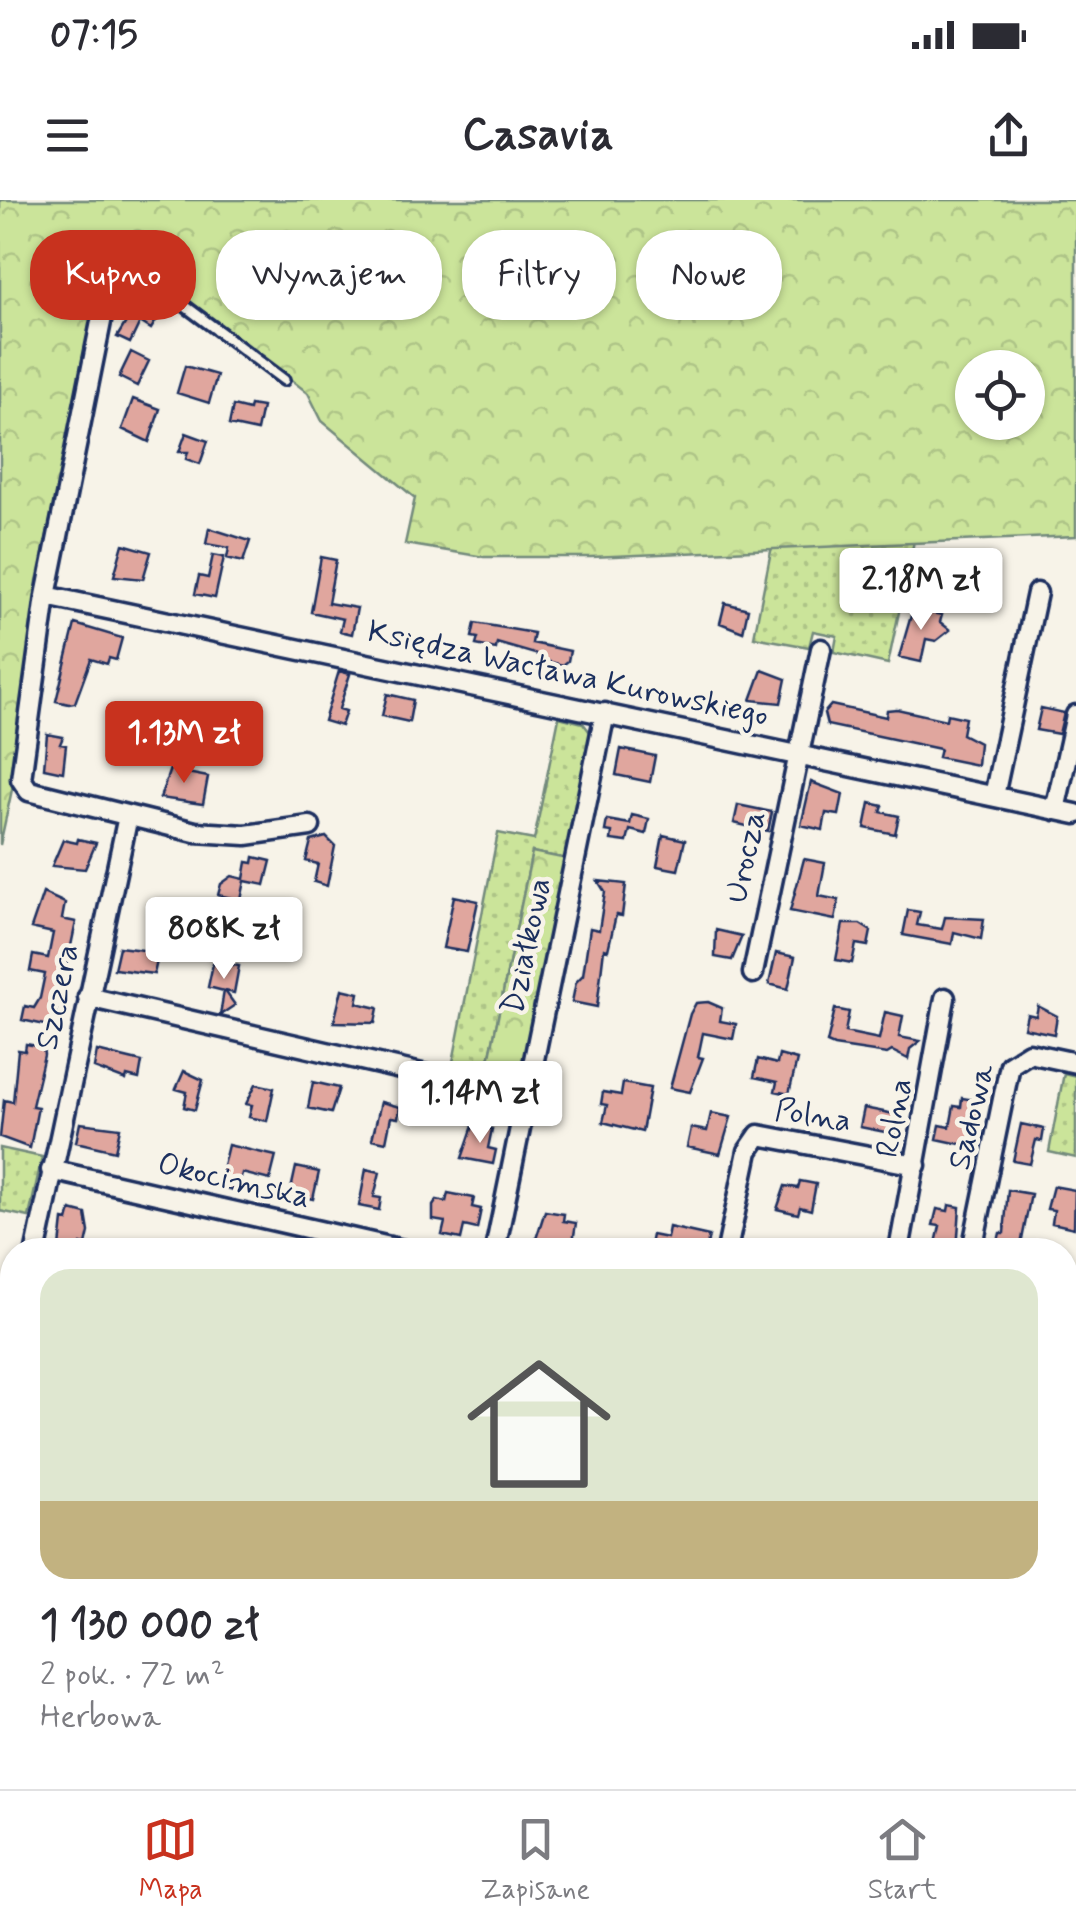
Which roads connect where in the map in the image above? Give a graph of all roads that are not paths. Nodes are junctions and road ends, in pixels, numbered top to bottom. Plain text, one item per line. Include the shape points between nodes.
1 (196, 314) edge
2 (101, 320) edge
3 (284, 380) dead end
4 (1037, 593) dead end
5 (46, 596) junction
6 (821, 649) dead end
7 (605, 713) junction
8 (1076, 715) edge
9 (799, 753) junction
10 (994, 796) junction
11 (1055, 810) junction
12 (1076, 814) edge
13 (128, 816) junction
14 (310, 826) dead end
15 (753, 974) dead end
16 (88, 997) junction
17 (946, 998) dead end
18 (1076, 1063) edge
19 (526, 1098) junction
20 (916, 1166) junction
21 (51, 1170) junction
22 (38, 1238) edge
23 (351, 1238) edge
24 (497, 1238) edge
25 (730, 1238) edge
26 (901, 1238) edge
27 (974, 1238) edge

1 - 3 lane
2 - 5 street
4 - 10 street
5 - 7 street, Księdza Wacława Kurowskiego
5 - 13 street via 21,779 29,790
6 - 9 street, Urocza
7 - 9 street, Księdza Wacława Kurowskiego
7 - 19 street, Działkowa
8 - 11 street
9 - 10 street, Księdza Wacława Kurowskiego
9 - 15 street, Urocza
10 - 11 street, Księdza Wacława Kurowskiego
11 - 12 street, Księdza Wacława Kurowskiego
13 - 14 street via 218,834
13 - 16 street, Szczera
16 - 19 street
16 - 21 street, Szczera
17 - 20 street, Rolna
18 - 27 street, Sadowa via 1029,1053 1010,1065
19 - 24 street, Działkowa
20 - 25 street, Polna via 759,1135 748,1151
20 - 26 street, Rolna
21 - 22 street, Szczera
21 - 23 street, Okocimska

